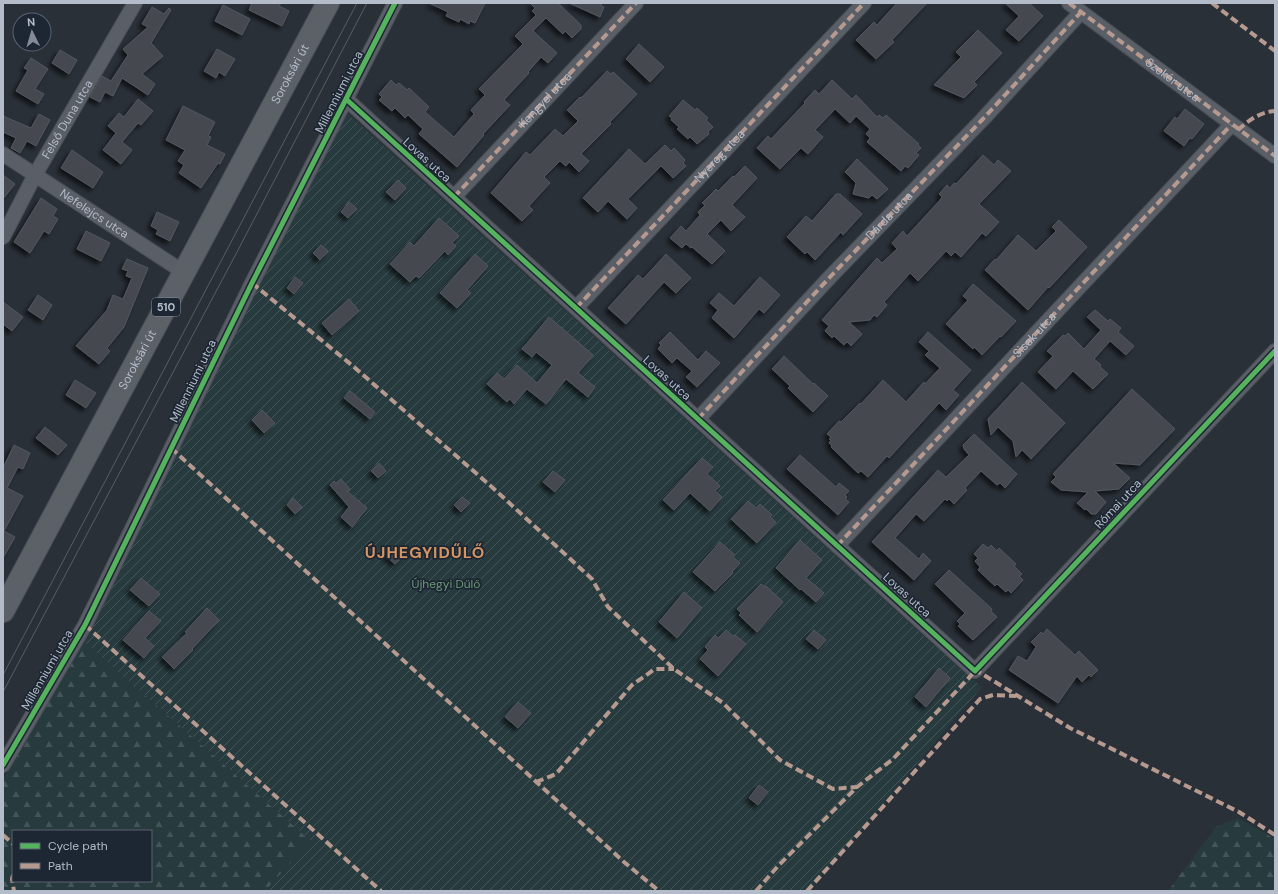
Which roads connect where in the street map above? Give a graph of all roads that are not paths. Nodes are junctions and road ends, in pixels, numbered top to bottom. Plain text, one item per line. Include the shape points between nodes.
1 (135, 3) edge
2 (328, 3) edge
3 (395, 3) edge
4 (636, 3) edge
5 (864, 3) edge
6 (1070, 3) edge
7 (1081, 12) junction
8 (346, 99) junction
9 (1231, 125) junction
10 (3, 154) edge
11 (1275, 156) edge
12 (35, 175) junction
13 (454, 197) junction
14 (3, 237) edge
15 (185, 273) junction
16 (576, 308) junction
17 (1275, 351) edge
18 (698, 419) junction
19 (837, 546) junction
20 (3, 611) edge
21 (975, 671) joint
22 (3, 765) edge

1 - 12 street, Felső Duna utca
2 - 15 main road, Soroksári út / 510
3 - 8 street, Millenniumi utca
4 - 13 street, Kengyel utca
5 - 16 street, Nyereg utca
6 - 7 street, Szekér utca
7 - 9 street, Szekér utca
7 - 18 street, Dárda utca
8 - 13 street, Lovas utca
8 - 22 street, Millenniumi utca via 252,283 85,625
9 - 11 street, Szekér utca
9 - 19 street, Sisak utca
10 - 12 street, Nefelejcs utca
12 - 14 street, Felső Duna utca
12 - 15 street, Nefelejcs utca
13 - 16 street, Lovas utca
15 - 20 main road, Soroksári út / 510
16 - 18 street, Lovas utca
17 - 21 street, Római utca
18 - 19 street, Lovas utca
19 - 21 street, Lovas utca

